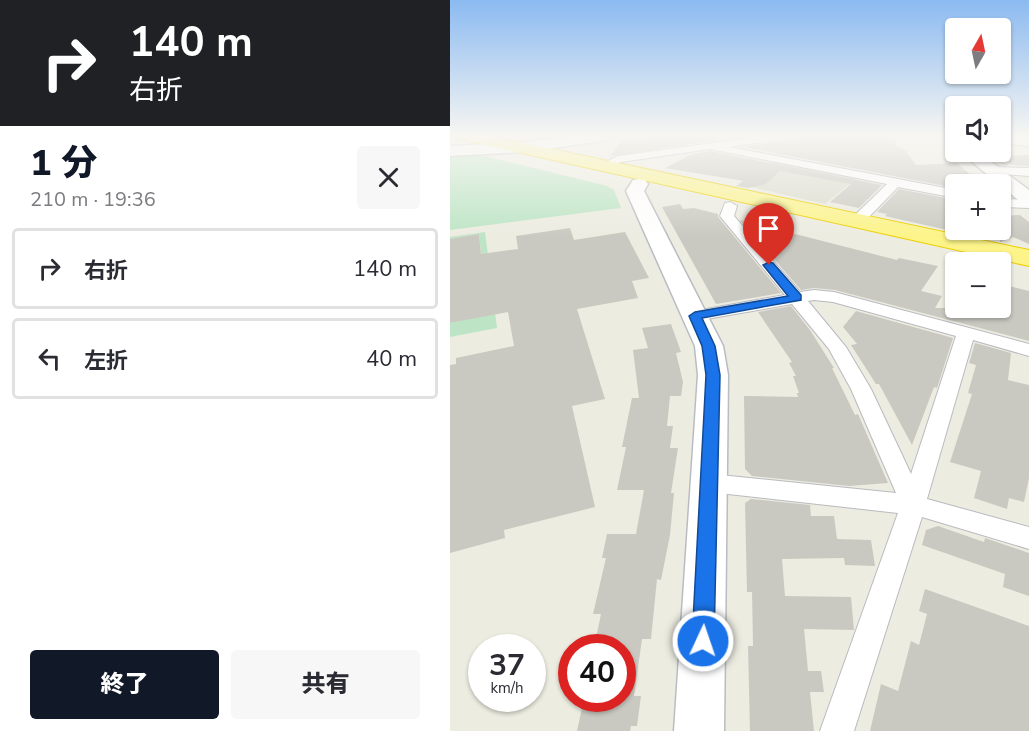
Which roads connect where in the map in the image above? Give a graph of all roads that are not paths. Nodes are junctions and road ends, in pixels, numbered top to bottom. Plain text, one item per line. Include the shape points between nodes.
1 (581, 169) edge
2 (631, 169) edge
3 (829, 169) edge
4 (991, 169) edge
5 (994, 171) junction
6 (1029, 172) edge
7 (896, 182) junction
8 (639, 184) junction
9 (945, 192) edge
10 (1027, 197) edge
11 (1011, 201) edge
12 (730, 206) junction
13 (859, 219) junction
14 (945, 256) edge
15 (1021, 263) edge
16 (796, 298) junction
17 (695, 316) junction
18 (966, 333) junction
19 (1029, 350) edge
20 (710, 483) junction
21 (913, 505) junction
22 (1029, 538) edge
23 (699, 731) edge
24 (837, 731) edge

1 - 8 highway
2 - 13 highway
3 - 7 street
4 - 5 street
5 - 6 street
5 - 10 street
7 - 9 street
7 - 13 street
8 - 12 highway
8 - 17 street via 635,191
10 - 11 street
12 - 14 highway
12 - 16 street via 727,216
13 - 15 highway
16 - 17 street
16 - 18 street via 834,297
16 - 21 street via 837,347 861,388
17 - 20 street via 709,346 713,375
18 - 19 street
18 - 21 street
20 - 21 street
20 - 23 street
21 - 22 street
21 - 24 street

